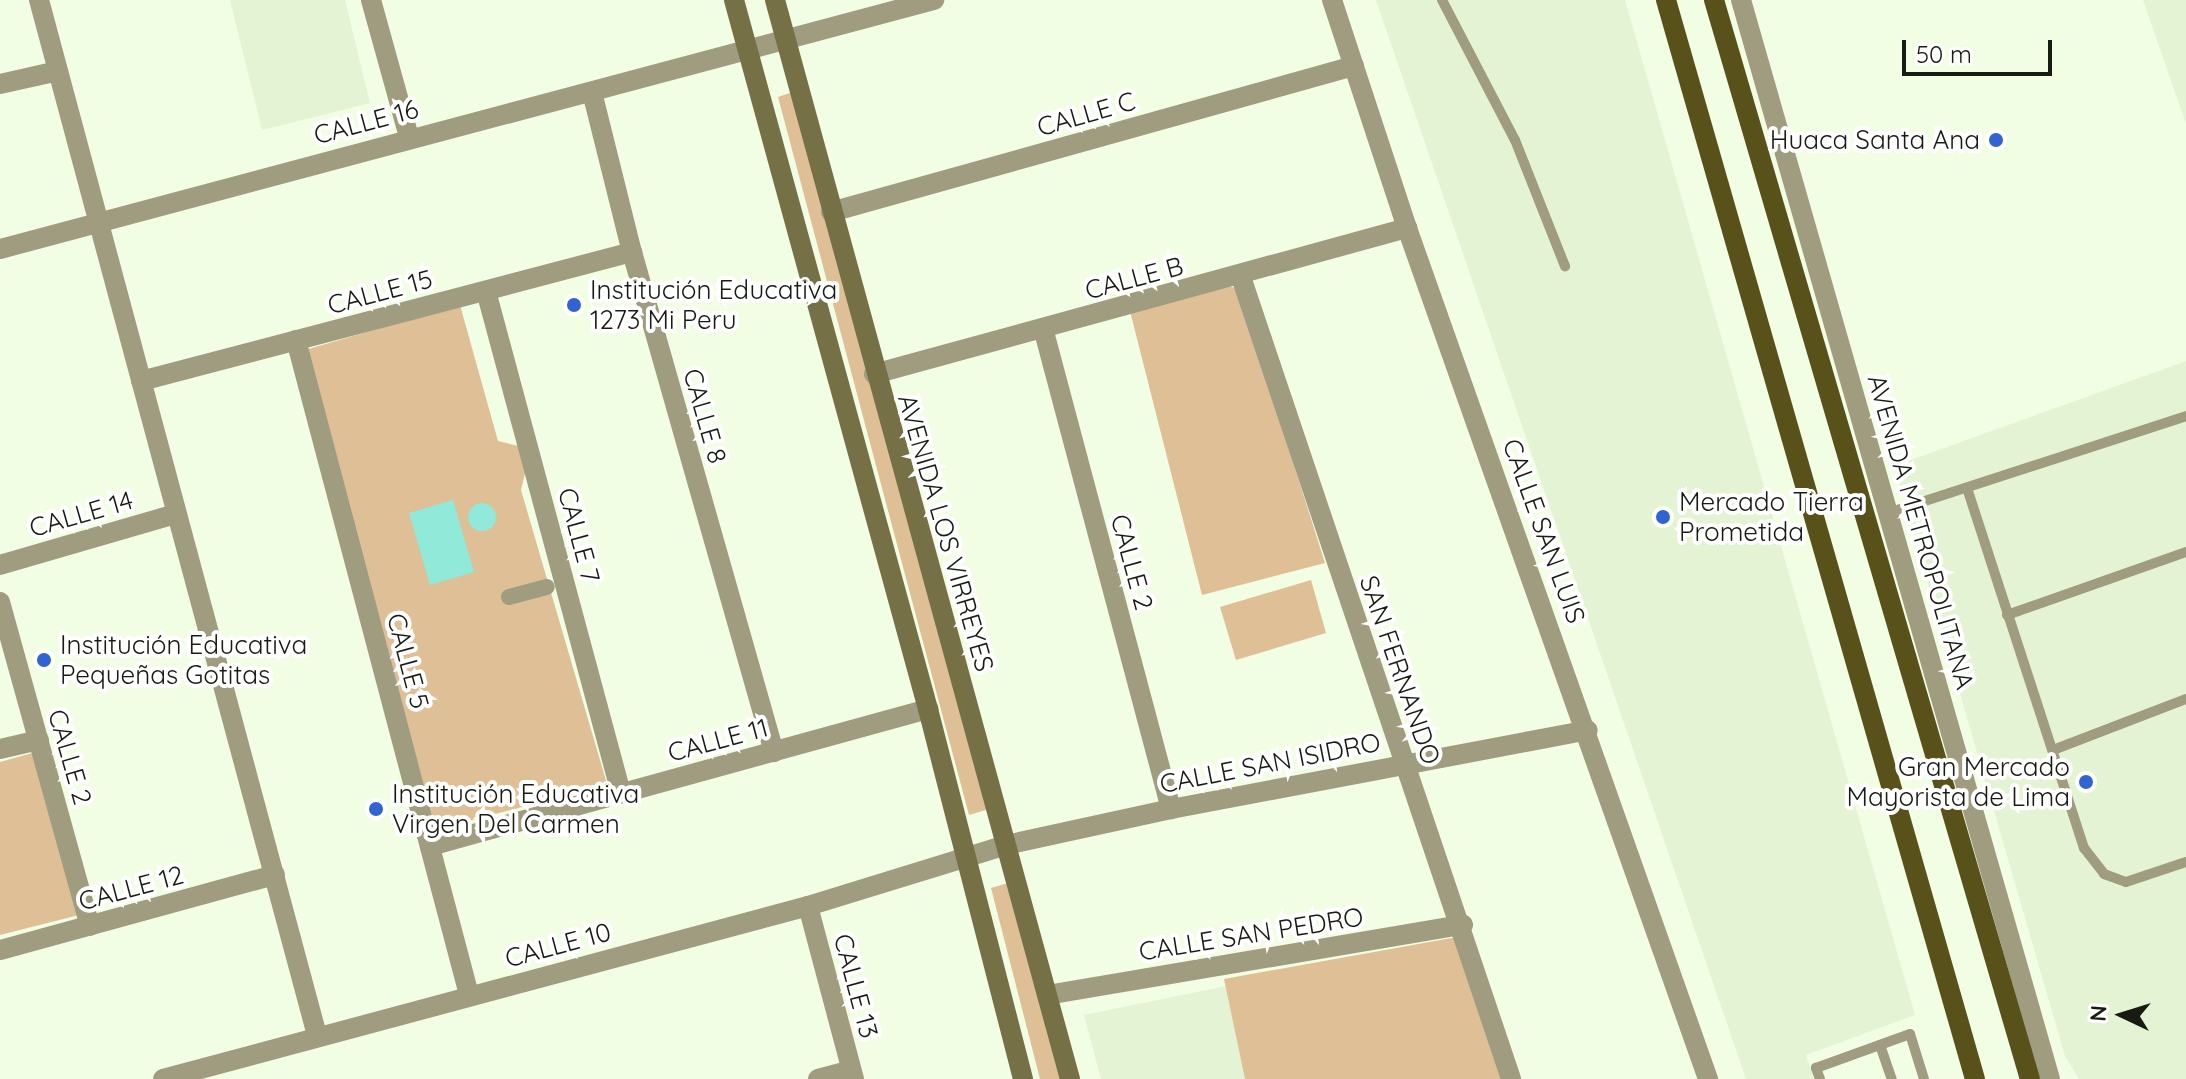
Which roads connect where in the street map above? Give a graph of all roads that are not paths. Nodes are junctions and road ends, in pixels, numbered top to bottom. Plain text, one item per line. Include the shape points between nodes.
1 (39, 0) edge
2 (371, 0) edge
3 (734, 0) edge
4 (775, 0) edge
5 (934, 0) edge
6 (1332, 0) edge
7 (1442, 0) edge
8 (1666, 0) edge
9 (1714, 0) edge
10 (1741, 0) edge
11 (785, 38) junction
12 (747, 47) junction
13 (1354, 66) junction
14 (58, 71) junction
15 (0, 84) edge
16 (592, 92) junction
17 (409, 137) junction
18 (831, 212) junction
19 (98, 221) junction
20 (1407, 228) junction
21 (0, 249) edge
22 (632, 252) junction
23 (1565, 266) dead end
24 (1241, 277) junction
25 (486, 291) junction
26 (1043, 328) junction
27 (296, 340) junction
28 (874, 374) junction
29 (141, 381) junction
30 (2186, 416) edge
31 (1967, 488) junction
32 (1888, 513) junction
33 (176, 514) junction
34 (2186, 552) edge
35 (0, 565) edge
36 (547, 587) dead end
37 (509, 597) dead end
38 (0, 602) edge
39 (2007, 615) junction
40 (2186, 699) edge
41 (928, 709) junction
42 (1588, 730) junction
43 (39, 740) junction
44 (0, 749) edge
45 (2053, 750) junction
46 (774, 752) junction
47 (1404, 764) junction
48 (621, 793) junction
49 (1171, 809) junction
50 (1006, 845) junction
51 (430, 846) junction
52 (965, 862) junction
53 (2186, 862) edge
54 (275, 875) junction
55 (808, 906) junction
56 (1463, 925) junction
57 (90, 926) junction
58 (0, 950) edge
59 (469, 995) junction
60 (1047, 995) junction
61 (317, 1035) junction
62 (1880, 1045) junction
63 (215, 1072) edge
64 (853, 1075) edge
65 (163, 1079) edge
66 (818, 1079) edge
67 (1023, 1079) edge
68 (1070, 1079) edge
69 (1511, 1079) edge
70 (1708, 1079) edge
71 (1820, 1079) edge
72 (1892, 1079) edge
73 (1924, 1079) edge
74 (1975, 1079) edge
75 (2030, 1079) edge
76 (2050, 1079) edge

1 - 14 street
2 - 17 street
3 - 12 main road
4 - 11 main road, AVENIDA LOS VIRREYES
5 - 11 street, CALLE 16
6 - 13 street, CALLE SAN LUIS
7 - 23 lane via 1515,140
8 - 74 main road
9 - 75 main road, AVENIDA METROPOLITANA
10 - 32 street, AVENIDA METROPOLITANA
11 - 12 street, CALLE 16
11 - 18 main road, AVENIDA LOS VIRREYES
12 - 16 street, CALLE 16
12 - 41 main road
13 - 18 street, CALLE C
13 - 20 street, CALLE SAN LUIS
14 - 15 street
14 - 19 street
16 - 17 street, CALLE 16
16 - 22 street, CALLE 8
17 - 19 street, CALLE 16
18 - 28 main road, AVENIDA LOS VIRREYES
19 - 21 street, CALLE 16
19 - 29 street
20 - 24 street, CALLE B
20 - 42 street, CALLE SAN LUIS
22 - 25 street, CALLE 15
22 - 46 street, CALLE 8
24 - 26 street, CALLE B
24 - 47 street, SAN FERNANDO
25 - 27 street, CALLE 15
25 - 48 street, CALLE 7
26 - 28 street, CALLE B
26 - 49 street, CALLE 2
27 - 29 street, CALLE 15
27 - 51 street, CALLE 5
28 - 50 main road, AVENIDA LOS VIRREYES
29 - 33 street
30 - 31 lane
31 - 32 lane
31 - 39 lane
32 - 76 street, AVENIDA METROPOLITANA
33 - 35 street, CALLE 14
33 - 54 street
34 - 39 lane
36 - 37 street
38 - 43 street, CALLE 2
39 - 45 lane
40 - 45 lane
41 - 46 street, CALLE 11
41 - 52 main road
42 - 47 street, CALLE SAN ISIDRO
42 - 70 street, CALLE SAN LUIS
43 - 44 street
43 - 57 street, CALLE 2
45 - 53 lane via 2084,848 2104,874 2126,882
46 - 48 street, CALLE 11
47 - 49 street, CALLE SAN ISIDRO
47 - 56 street, SAN FERNANDO
48 - 51 street, CALLE 11
49 - 50 street, CALLE SAN ISIDRO
50 - 52 street, CALLE SAN ISIDRO
50 - 60 main road, AVENIDA LOS VIRREYES
51 - 59 street, CALLE 5
52 - 55 street, CALLE 10
52 - 67 main road
54 - 57 street, CALLE 12
54 - 61 street
55 - 59 street, CALLE 10
55 - 64 street, CALLE 13
56 - 60 street, CALLE SAN PEDRO
56 - 69 street, SAN FERNANDO
57 - 58 street, CALLE 12
59 - 61 street, CALLE 10
60 - 68 main road, AVENIDA LOS VIRREYES
61 - 63 street, CALLE 10
62 - 71 lane via 1816,1068
62 - 72 lane
62 - 73 lane via 1910,1034
63 - 65 street, CALLE 10
64 - 66 street

